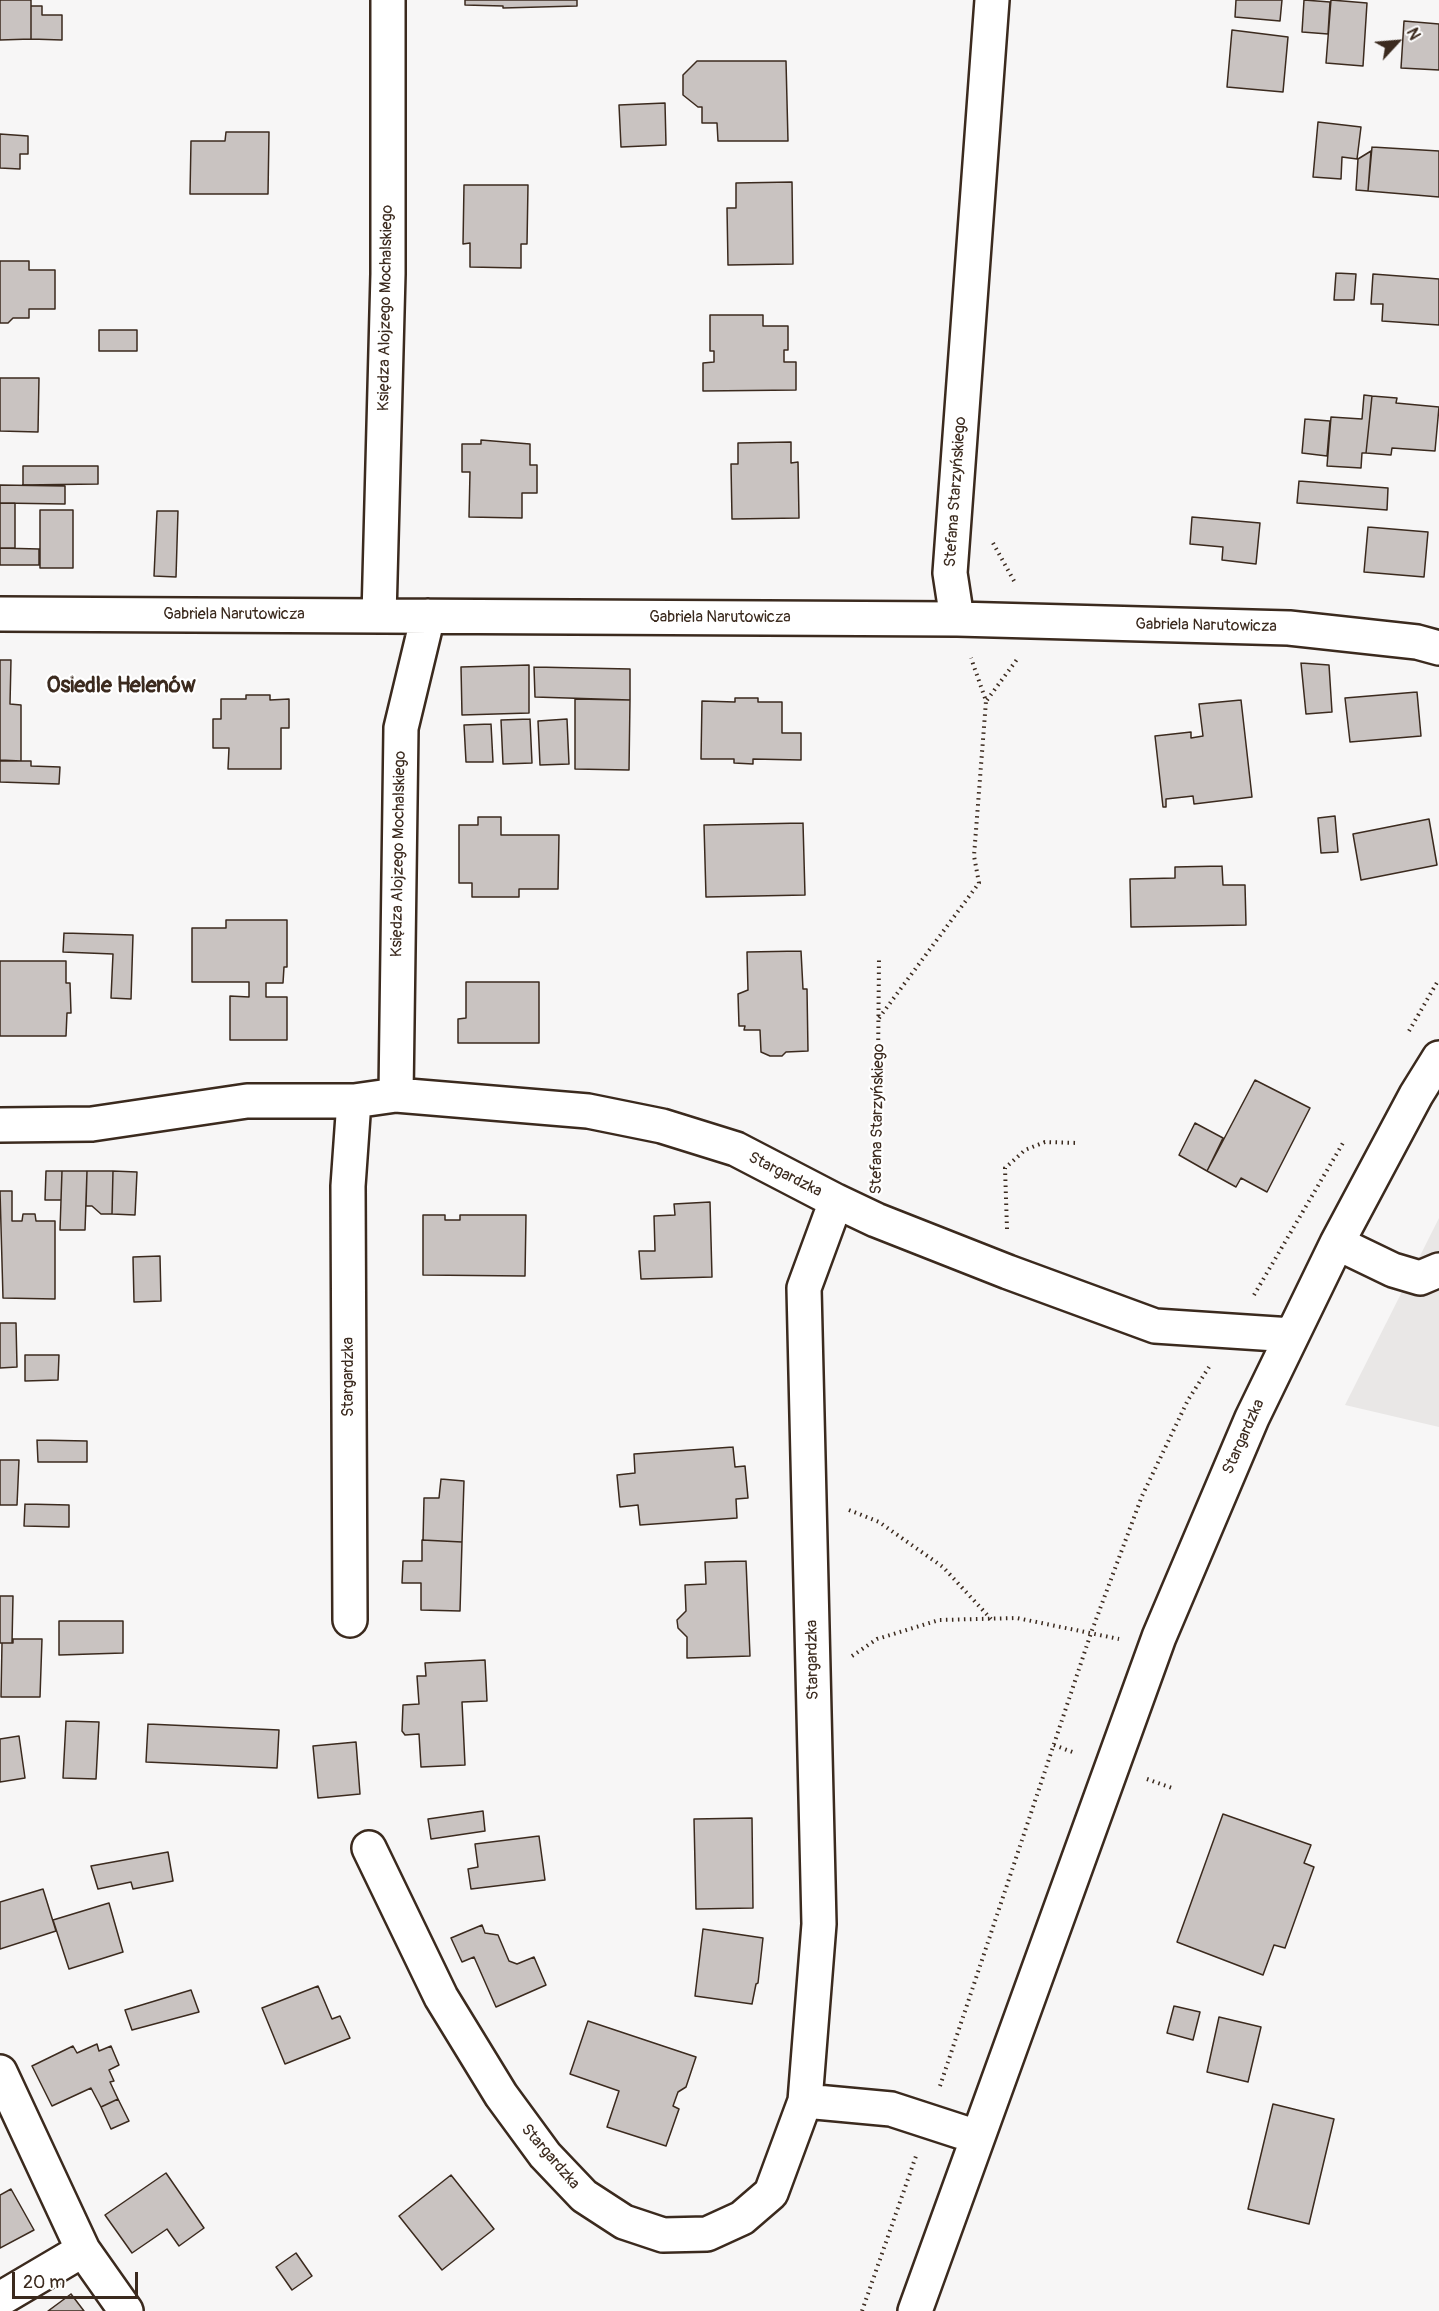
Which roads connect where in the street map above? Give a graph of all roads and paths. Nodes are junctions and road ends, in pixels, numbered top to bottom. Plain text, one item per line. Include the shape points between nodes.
1 (388, 0) edge
2 (992, 0) edge
3 (0, 614) edge
4 (378, 616) junction
5 (428, 616) junction
6 (957, 619) junction
7 (1439, 648) edge
8 (879, 957) dead end
9 (879, 1018) junction
10 (1439, 1058) edge
11 (396, 1095) junction
12 (354, 1101) junction
13 (0, 1125) edge
14 (1078, 1143) dead end
15 (836, 1201) junction
16 (876, 1220) junction
17 (1337, 1243) junction
18 (1439, 1270) edge
19 (1008, 1272) junction
20 (1292, 1335) junction
21 (809, 1494) junction
22 (992, 1619) junction
23 (350, 1620) dead end
24 (1155, 1648) junction
25 (814, 1707) junction
26 (369, 1848) dead end
27 (0, 2072) edge
28 (805, 2101) junction
29 (977, 2137) junction
30 (83, 2250) junction
31 (0, 2299) edge
32 (126, 2311) edge
33 (915, 2311) edge

1 - 4 street, Księdza Alojzego Mochalskiego via 388,274
2 - 6 street, Stefana Starzyńskiego via 950,573
3 - 4 street, Gabriela Narutowicza
4 - 5 street, Gabriela Narutowicza
5 - 6 street, Gabriela Narutowicza
5 - 11 street, Księdza Alojzego Mochalskiego via 401,728
6 - 7 street, Gabriela Narutowicza via 1288,628 1417,642
6 - 9 path via 986,701 974,856 978,883
8 - 9 path, Stefana Starzyńskiego
9 - 16 path, Stefana Starzyńskiego
10 - 17 street, Stargardzka
11 - 12 street, Stargardzka
11 - 15 street, Stargardzka via 588,1111 662,1126 736,1149
12 - 13 street via 247,1101 92,1124
12 - 23 street, Stargardzka via 348,1186
14 - 19 path via 1045,1142 1025,1150 1005,1168
15 - 16 street
15 - 21 street, Stargardzka via 804,1288
16 - 19 street
17 - 18 street via 1393,1270 1420,1278
17 - 20 street, Stargardzka
19 - 20 street via 1155,1326
20 - 24 street, Stargardzka via 1242,1438
21 - 22 path via 879,1522 943,1567
21 - 25 street, Stargardzka
22 - 24 path via 1017,1618
22 - 25 path via 939,1620 877,1639 842,1662
24 - 29 street, Stargardzka
25 - 28 street, Stargardzka via 819,1924
26 - 28 street, Stargardzka via 441,1997 501,2096 545,2155 584,2196 624,2222 663,2235 707,2234 742,2218 771,2193
27 - 30 street
28 - 29 street via 891,2109
29 - 33 street, Stargardzka
30 - 31 street
30 - 32 street

